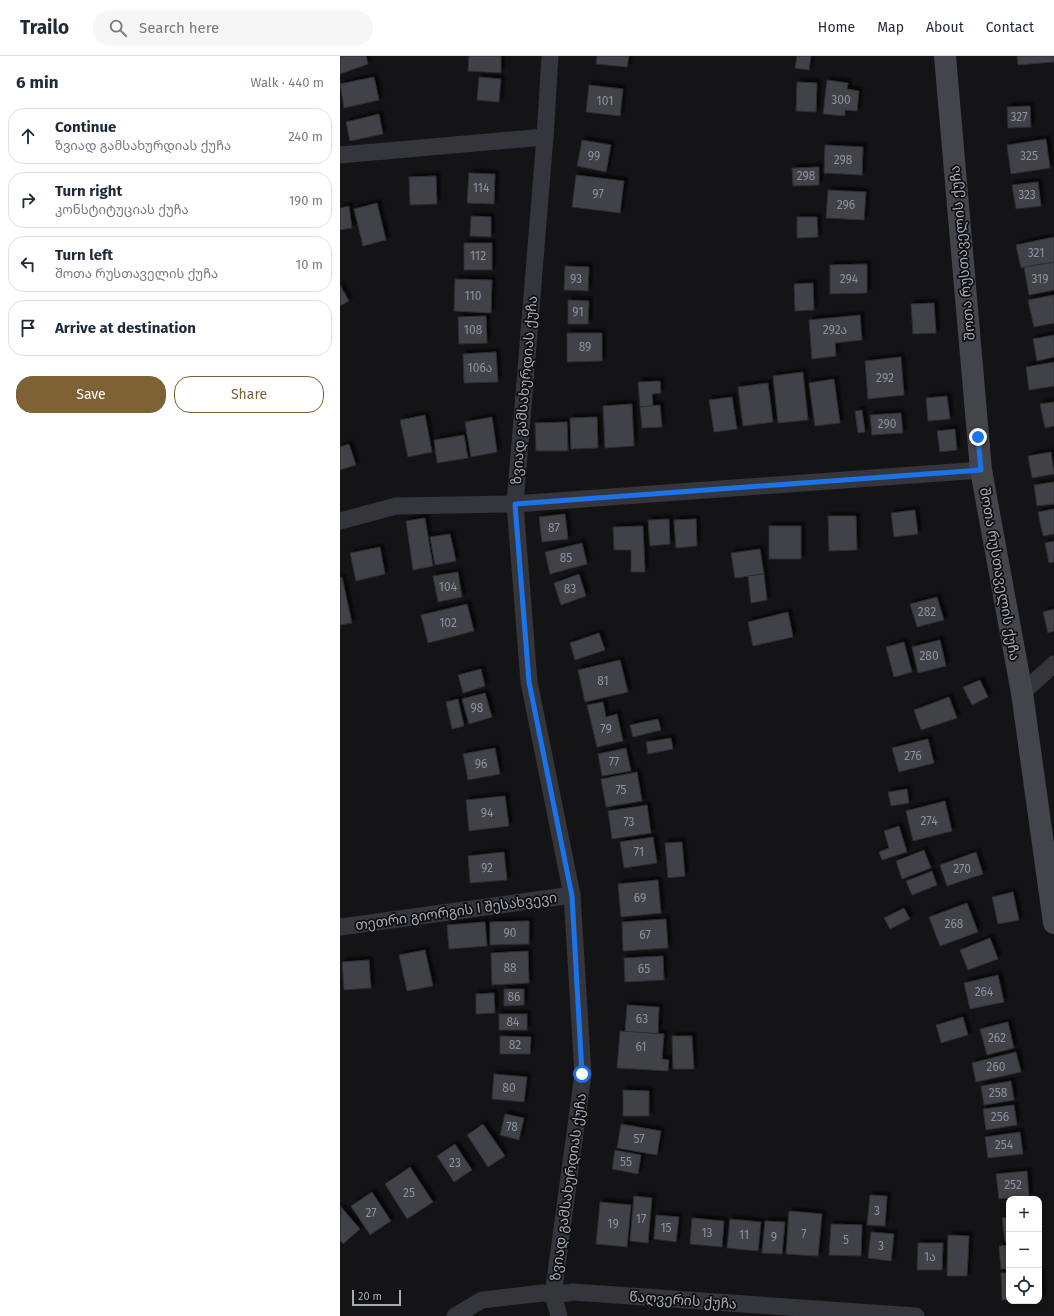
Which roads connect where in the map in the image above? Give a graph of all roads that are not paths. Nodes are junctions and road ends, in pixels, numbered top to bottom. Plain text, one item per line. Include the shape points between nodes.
1 (550, 56) edge
2 (945, 56) edge
3 (545, 136) junction
4 (340, 155) edge
5 (981, 470) junction
6 (515, 504) junction
7 (340, 521) edge
8 (1054, 664) edge
9 (1022, 693) junction
10 (572, 896) junction
11 (1054, 923) edge
12 (340, 927) edge
13 (553, 1295) junction
14 (455, 1316) edge
15 (559, 1316) edge
16 (916, 1316) edge

1 - 3 street, ზვიად გამსახურდიას ქუჩა
2 - 5 main road, შოთა რუსთაველის ქუჩა
3 - 4 street
3 - 6 street, ზვიად გამსახურდიას ქუჩა
5 - 6 street
5 - 9 main road, შოთა რუსთაველის ქუჩა
6 - 7 street via 396,506
6 - 10 street, ზვიად გამსახურდიას ქუჩა via 529,682
8 - 9 street
9 - 11 main road, შოთა რუსთაველის ქუჩა
10 - 12 street, თეთრი გიორგის I შესახვევი
10 - 13 street, ზვიად გამსახურდიას ქუჩა via 582,1074
13 - 14 street, წაღვერის ქუჩა via 543,1293 482,1300
13 - 15 street, ზვიად გამსახურდიას ქუჩა
13 - 16 street, წაღვერის ქუჩა via 573,1292

